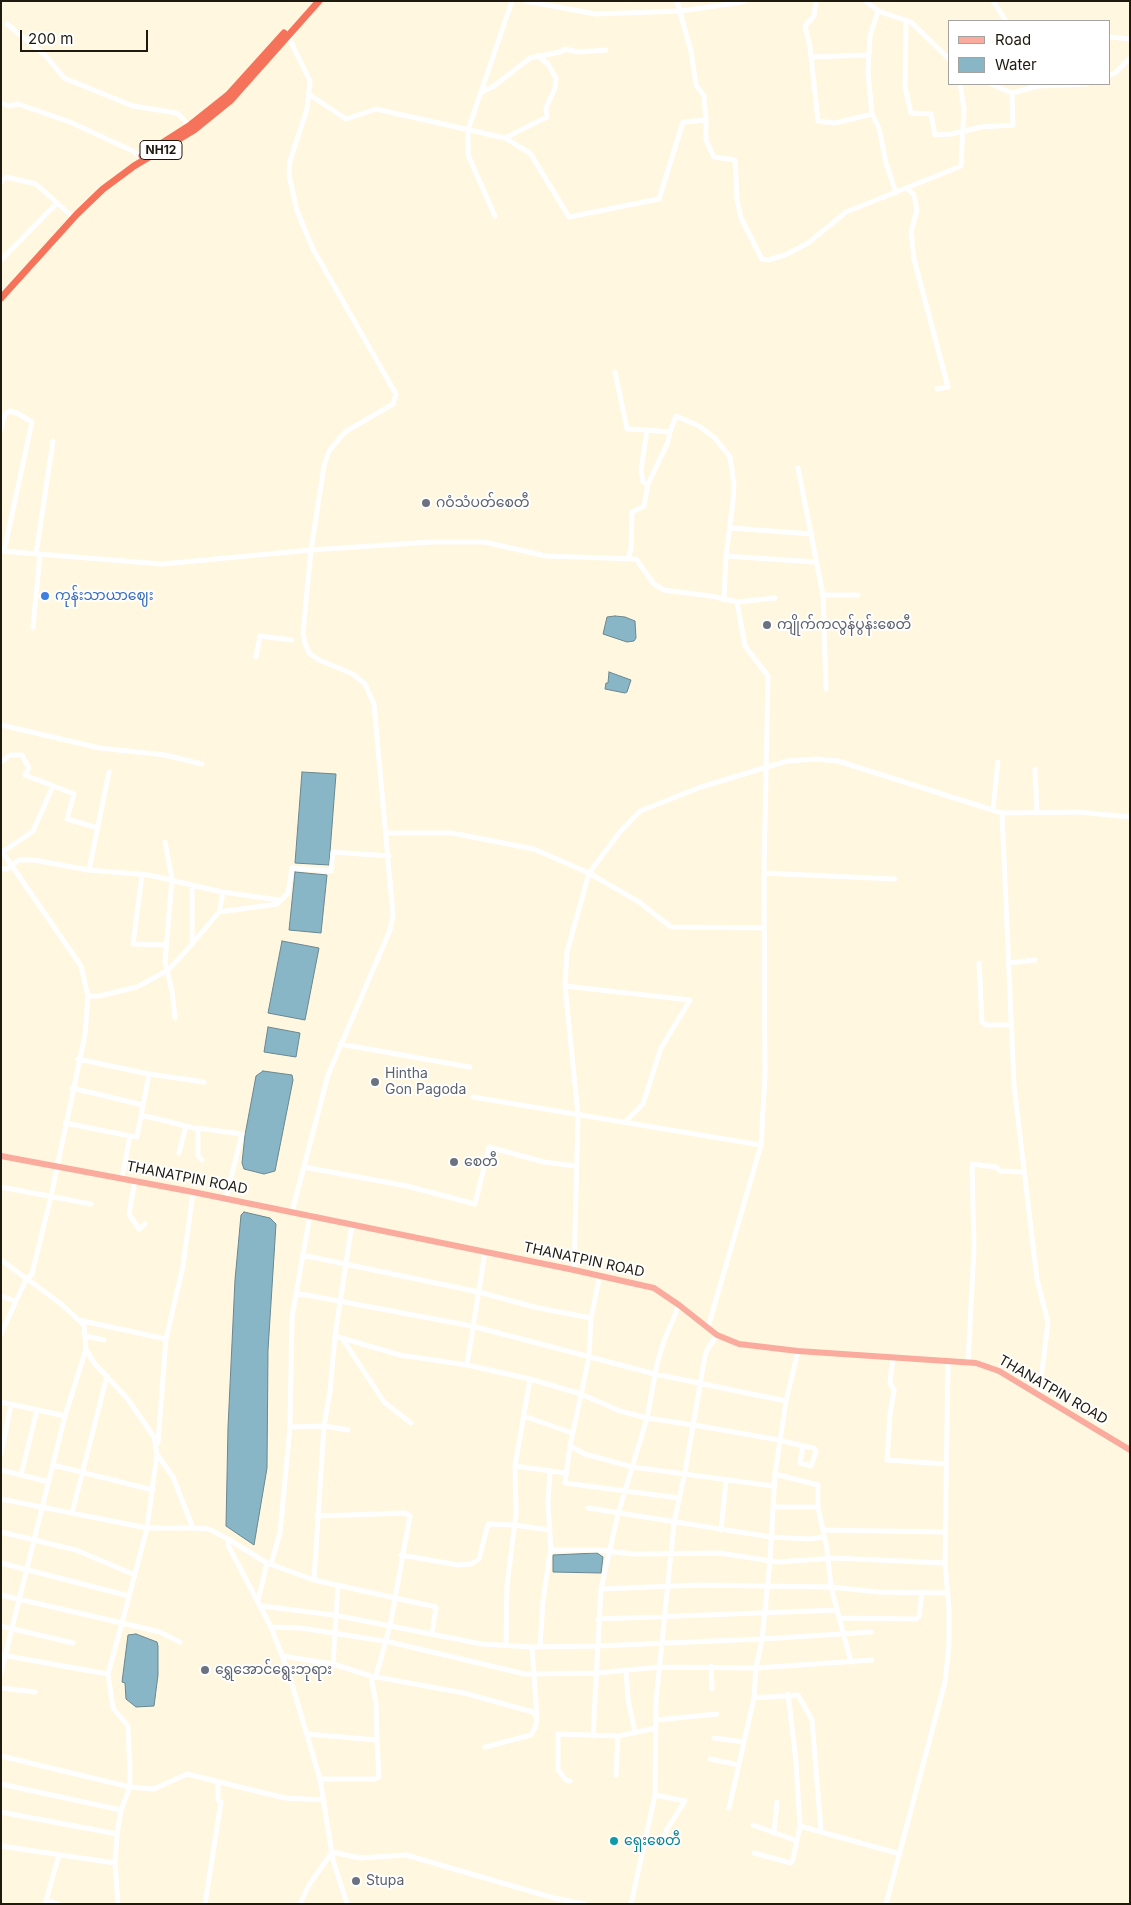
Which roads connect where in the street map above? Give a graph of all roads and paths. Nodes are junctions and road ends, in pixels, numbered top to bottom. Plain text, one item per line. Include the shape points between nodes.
1 (313, 1) edge
2 (319, 1) edge
3 (512, 1) edge
4 (525, 1) edge
5 (677, 1) edge
6 (745, 1) edge
7 (816, 1) edge
8 (866, 1) edge
9 (993, 1) edge
10 (736, 2) edge
11 (681, 11) junction
12 (878, 11) junction
13 (1005, 20) edge
14 (906, 21) junction
15 (8, 24) dead end
16 (286, 34) junction
17 (1111, 38) edge
18 (1130, 39) edge
19 (606, 50) dead end
20 (869, 55) junction
21 (538, 56) junction
22 (811, 57) junction
23 (948, 58) edge
24 (1130, 58) edge
25 (1111, 75) edge
26 (960, 85) edge
27 (993, 85) edge
28 (1062, 85) edge
29 (482, 92) junction
30 (1012, 93) junction
31 (310, 95) junction
32 (1, 103) edge
33 (872, 114) junction
34 (706, 120) junction
35 (192, 128) junction
36 (468, 130) junction
37 (962, 131) junction
38 (505, 138) junction
39 (140, 157) junction
40 (3, 180) edge
41 (907, 188) junction
42 (896, 192) junction
43 (57, 203) junction
44 (72, 216) junction
45 (495, 216) dead end
46 (1, 260) edge
47 (1, 291) edge
48 (1, 298) edge
49 (615, 372) dead end
50 (937, 388) dead end
51 (3, 413) edge
52 (1, 430) edge
53 (647, 430) junction
54 (670, 432) junction
55 (52, 441) dead end
56 (798, 468) dead end
57 (648, 484) junction
58 (731, 528) junction
59 (812, 534) junction
60 (312, 550) junction
61 (3, 551) edge
62 (38, 554) junction
63 (726, 556) junction
64 (628, 559) junction
65 (815, 562) junction
66 (823, 595) junction
67 (858, 595) dead end
68 (775, 598) dead end
69 (724, 600) junction
70 (737, 602) junction
71 (33, 628) dead end
72 (303, 634) junction
73 (256, 657) dead end
74 (826, 689) dead end
75 (1, 724) edge
76 (1, 762) edge
77 (998, 762) dead end
78 (202, 764) dead end
79 (766, 768) junction
80 (1035, 769) dead end
81 (110, 772) dead end
82 (53, 786) junction
83 (993, 810) junction
84 (1036, 812) junction
85 (1002, 813) junction
86 (1130, 817) edge
87 (98, 828) junction
88 (386, 833) junction
89 (165, 842) dead end
90 (2, 851) edge
91 (389, 856) junction
92 (11, 865) junction
93 (1, 868) edge
94 (89, 870) junction
95 (589, 873) junction
96 (764, 873) junction
97 (142, 875) junction
98 (895, 879) dead end
99 (172, 880) junction
100 (192, 885) junction
101 (223, 893) junction
102 (280, 900) junction
103 (219, 912) junction
104 (764, 928) junction
105 (166, 945) junction
106 (192, 945) junction
107 (1035, 960) dead end
108 (979, 963) dead end
109 (1008, 963) junction
110 (168, 969) junction
111 (565, 986) junction
112 (88, 996) junction
113 (175, 1018) dead end
114 (1011, 1025) junction
115 (340, 1044) junction
116 (78, 1059) junction
117 (470, 1067) dead end
118 (149, 1074) junction
119 (204, 1082) dead end
120 (72, 1088) junction
121 (473, 1097) dead end
122 (142, 1105) junction
123 (141, 1115) junction
124 (578, 1115) junction
125 (625, 1122) junction
126 (65, 1123) junction
127 (186, 1126) junction
128 (197, 1128) junction
129 (130, 1136) junction
130 (761, 1146) junction
131 (179, 1153) dead end
132 (1, 1156) edge
133 (202, 1160) dead end
134 (56, 1165) junction
135 (576, 1166) junction
136 (304, 1167) junction
137 (1024, 1172) junction
138 (122, 1178) junction
139 (135, 1180) junction
140 (1, 1187) edge
141 (194, 1192) junction
142 (51, 1196) junction
143 (226, 1198) junction
144 (91, 1204) dead end
145 (292, 1212) junction
146 (310, 1215) junction
147 (145, 1224) dead end
148 (352, 1224) junction
149 (485, 1252) junction
150 (302, 1255) junction
151 (1, 1260) edge
152 (347, 1264) junction
153 (574, 1270) junction
154 (600, 1275) junction
155 (26, 1280) junction
156 (479, 1292) junction
157 (296, 1293) junction
158 (1, 1296) edge
159 (341, 1300) junction
160 (16, 1301) junction
161 (679, 1305) junction
162 (591, 1318) junction
163 (78, 1320) junction
164 (3, 1323) edge
165 (472, 1326) junction
166 (708, 1327) junction
167 (1, 1334) edge
168 (717, 1335) junction
169 (86, 1336) junction
170 (334, 1336) junction
171 (342, 1338) junction
172 (166, 1339) junction
173 (104, 1340) dead end
174 (86, 1349) junction
175 (798, 1351) junction
176 (589, 1357) junction
177 (893, 1358) junction
178 (948, 1362) junction
179 (968, 1363) junction
180 (467, 1365) junction
181 (655, 1374) junction
182 (107, 1376) junction
183 (530, 1379) junction
184 (701, 1383) junction
185 (580, 1394) junction
186 (1039, 1395) junction
187 (1, 1402) edge
188 (786, 1402) junction
189 (11, 1404) junction
190 (37, 1410) junction
191 (65, 1416) junction
192 (524, 1416) junction
193 (647, 1418) junction
194 (411, 1423) dead end
195 (694, 1424) junction
196 (324, 1426) junction
197 (290, 1427) junction
198 (348, 1430) dead end
199 (572, 1433) junction
200 (779, 1440) junction
201 (570, 1446) junction
202 (803, 1446) dead end
203 (1130, 1450) edge
204 (1, 1454) edge
205 (157, 1454) junction
206 (947, 1464) junction
207 (52, 1465) junction
208 (515, 1466) junction
209 (633, 1467) junction
210 (1, 1470) edge
211 (82, 1472) junction
212 (550, 1472) junction
213 (686, 1472) junction
214 (565, 1473) junction
215 (775, 1474) junction
216 (22, 1475) junction
217 (726, 1480) junction
218 (48, 1482) junction
219 (773, 1486) junction
220 (153, 1490) junction
221 (625, 1490) junction
222 (679, 1498) junction
223 (1, 1499) edge
224 (773, 1507) junction
225 (818, 1507) junction
226 (42, 1508) junction
227 (588, 1508) dead end
228 (72, 1513) junction
229 (618, 1514) junction
230 (317, 1516) junction
231 (674, 1523) junction
232 (514, 1525) junction
233 (147, 1528) junction
234 (193, 1528) junction
235 (550, 1530) junction
236 (721, 1530) junction
237 (823, 1530) junction
238 (1, 1532) edge
239 (945, 1532) junction
240 (771, 1537) junction
241 (824, 1537) junction
242 (228, 1539) junction
243 (35, 1540) junction
244 (551, 1551) junction
245 (610, 1553) junction
246 (670, 1553) junction
247 (402, 1556) junction
248 (829, 1560) junction
249 (770, 1561) junction
250 (1, 1563) edge
251 (945, 1563) junction
252 (269, 1564) junction
253 (28, 1569) junction
254 (135, 1575) junction
255 (314, 1580) junction
256 (668, 1585) junction
257 (338, 1586) junction
258 (831, 1587) junction
259 (767, 1588) junction
260 (601, 1589) junction
261 (922, 1592) junction
262 (947, 1593) junction
263 (1, 1595) edge
264 (129, 1596) junction
265 (20, 1599) junction
266 (394, 1599) junction
267 (259, 1604) junction
268 (837, 1610) junction
269 (764, 1614) junction
270 (334, 1615) junction
271 (666, 1617) junction
272 (840, 1618) junction
273 (598, 1620) junction
274 (122, 1623) junction
275 (1, 1626) edge
276 (390, 1626) junction
277 (271, 1627) junction
278 (12, 1628) junction
279 (871, 1632) dead end
280 (333, 1633) junction
281 (432, 1634) junction
282 (844, 1634) junction
283 (762, 1639) junction
284 (385, 1641) junction
285 (180, 1642) dead end
286 (662, 1642) junction
287 (73, 1643) dead end
288 (506, 1645) junction
289 (596, 1646) junction
290 (532, 1647) junction
291 (540, 1647) junction
292 (3, 1656) edge
293 (282, 1656) junction
294 (872, 1660) dead end
295 (851, 1662) junction
296 (333, 1664) junction
297 (710, 1666) junction
298 (660, 1667) junction
299 (756, 1668) junction
300 (626, 1670) junction
301 (1, 1672) edge
302 (596, 1673) junction
303 (108, 1674) junction
304 (533, 1674) junction
305 (374, 1676) junction
306 (1, 1688) edge
307 (712, 1689) dead end
308 (35, 1692) dead end
309 (788, 1694) junction
310 (754, 1698) junction
311 (718, 1714) dead end
312 (537, 1718) junction
313 (656, 1720) junction
314 (656, 1728) junction
315 (635, 1733) junction
316 (308, 1734) junction
317 (593, 1736) junction
318 (618, 1736) junction
319 (714, 1738) dead end
320 (377, 1740) junction
321 (744, 1742) junction
322 (485, 1747) dead end
323 (1, 1756) edge
324 (710, 1759) dead end
325 (739, 1765) junction
326 (616, 1775) dead end
327 (320, 1779) junction
328 (570, 1781) dead end
329 (218, 1782) junction
330 (1, 1784) edge
331 (130, 1787) junction
332 (655, 1794) junction
333 (324, 1800) junction
334 (777, 1802) dead end
335 (729, 1808) dead end
336 (121, 1810) junction
337 (1, 1812) edge
338 (753, 1825) dead end
339 (800, 1826) junction
340 (821, 1831) junction
341 (774, 1833) junction
342 (117, 1834) junction
343 (796, 1840) junction
344 (1, 1846) edge
345 (660, 1846) dead end
346 (332, 1852) junction
347 (754, 1853) dead end
348 (900, 1854) junction
349 (60, 1855) junction
350 (115, 1863) junction
351 (46, 1902) edge
352 (348, 1903) edge
353 (58, 1904) edge
354 (118, 1904) edge
355 (206, 1904) edge
356 (300, 1904) edge
357 (585, 1904) edge
358 (631, 1904) edge
359 (886, 1904) edge

1 - 16 highway, NH12
2 - 16 highway, NH12
3 - 29 street
4 - 11 street via 596,14
5 - 11 street
6 - 10 street
7 - 22 street via 814,16 806,26
8 - 12 street
9 - 13 street
10 - 11 street
11 - 34 street via 696,85 704,96
12 - 14 street
12 - 20 street via 870,36
14 - 23 street via 911,22
14 - 37 street via 905,87 911,113 930,114 935,135
15 - 35 street via 46,56 64,78 133,106 176,114
16 - 31 street via 310,81
16 - 35 highway, NH12 via 231,100
17 - 18 street
19 - 21 street via 578,52 565,49
20 - 22 street
20 - 33 street
21 - 29 street via 530,58
21 - 38 street via 556,78 546,108 547,118
22 - 33 street via 818,121 835,123
24 - 25 street
26 - 37 street via 964,109
27 - 30 street
28 - 30 street via 1038,86
29 - 36 street
30 - 37 street via 1014,125
31 - 36 street via 346,119 376,109
31 - 60 street via 290,161 289,175 297,211 314,249 396,394 393,404 345,432 329,451
32 - 39 street via 9,106 18,104 70,122
33 - 42 street via 879,128
34 - 38 street via 684,122 659,199 569,217 530,153
34 - 42 street via 706,140 714,157 735,160 741,218 762,259 785,255 808,243 846,212
35 - 39 highway, NH12
35 - 44 highway, NH12 via 134,166
36 - 38 street
36 - 45 street via 468,155
37 - 41 street via 960,166
39 - 44 highway, NH12 via 100,186
40 - 43 street via 36,184
41 - 42 street
41 - 50 street via 914,195 917,210 911,232 914,258 948,387
43 - 44 street
43 - 46 street
44 - 47 highway, NH12
44 - 48 highway, NH12
49 - 53 street via 627,429
51 - 52 street
51 - 61 street via 17,413 30,420 32,425
53 - 54 street
53 - 57 street via 641,470 643,482
54 - 57 street
54 - 58 street via 676,416 699,426 715,438 730,457 734,484
55 - 62 street
56 - 59 street
57 - 64 street via 644,506 632,512
58 - 59 street
58 - 63 street
59 - 65 street
60 - 62 street via 162,564
60 - 64 street via 484,542 546,556
60 - 72 street
61 - 62 street
62 - 71 street
63 - 65 street
63 - 69 street
64 - 69 street via 636,560 654,584 664,590
65 - 66 street
66 - 67 street
66 - 74 street
68 - 70 street
69 - 70 street
70 - 79 street via 745,646 768,676
72 - 73 street via 291,641 260,636
72 - 88 street via 310,653 353,674 365,684 374,704
75 - 78 street via 100,748 165,755
76 - 82 street via 10,755 22,755 29,768 25,775
77 - 83 street
79 - 83 street via 787,761 838,761
79 - 95 street via 701,787 640,812 618,833
79 - 96 street
80 - 84 street
81 - 87 street
82 - 87 street via 74,794 67,819
82 - 90 street via 33,831
83 - 85 street
84 - 85 street
84 - 86 street
85 - 109 street
87 - 94 street
88 - 91 street
88 - 95 street via 452,833 534,849
89 - 99 street
90 - 92 street
91 - 102 street via 333,852 331,871 292,868 288,893
91 - 115 street via 394,915
92 - 93 street via 7,869
92 - 94 street via 19,860 34,860
92 - 112 street via 81,966
94 - 97 street
95 - 104 street via 640,902 671,927
95 - 111 street via 567,952
96 - 98 street
96 - 104 street
97 - 99 street
97 - 105 street via 133,944
99 - 100 street
99 - 105 street
100 - 101 street
100 - 106 street
101 - 102 street
101 - 103 street
102 - 103 street via 277,904
103 - 106 street
104 - 130 street via 765,1076
105 - 110 street
106 - 110 street
107 - 109 street
108 - 114 street via 982,1022 986,1025
109 - 114 street
110 - 112 street via 137,987
110 - 113 street
111 - 124 street
111 - 125 street via 690,1000 661,1048 643,1104
112 - 116 street
114 - 137 street
115 - 117 street
115 - 136 street via 328,1075
116 - 118 street
116 - 120 street
118 - 119 street
118 - 122 street
120 - 122 street
120 - 126 street
121 - 124 street
122 - 123 street
123 - 127 street
123 - 129 street via 137,1137
124 - 125 street
124 - 135 street
125 - 130 street
126 - 129 street
126 - 134 street
127 - 128 street
127 - 131 street
128 - 133 street via 198,1156
128 - 143 street via 242,1134
129 - 138 street
130 - 166 street
132 - 134 main road, THANATPIN ROAD
134 - 138 main road, THANATPIN ROAD
134 - 142 street
135 - 136 street via 544,1162 489,1147 475,1204 407,1186
135 - 153 street
136 - 145 street
137 - 179 street via 1000,1171 996,1167 972,1164 974,1248
137 - 186 street via 1037,1279 1048,1322
138 - 139 main road, THANATPIN ROAD
139 - 141 main road, THANATPIN ROAD
139 - 147 street via 129,1214 139,1228
140 - 142 street
141 - 143 main road, THANATPIN ROAD
141 - 172 street via 183,1266
142 - 144 street
142 - 155 street via 32,1274
143 - 145 main road, THANATPIN ROAD
145 - 146 main road, THANATPIN ROAD
146 - 148 main road, THANATPIN ROAD
146 - 150 street
148 - 149 main road, THANATPIN ROAD
148 - 152 street
149 - 153 main road, THANATPIN ROAD
149 - 156 street
150 - 152 street
150 - 157 street
151 - 155 street
152 - 156 street
152 - 159 street
153 - 154 main road, THANATPIN ROAD
154 - 161 main road, THANATPIN ROAD via 654,1288
154 - 162 street
155 - 160 street
155 - 163 street
156 - 162 street
156 - 165 street
157 - 159 street
157 - 197 street via 291,1341
158 - 160 street
159 - 165 street
159 - 170 street
160 - 164 street
161 - 166 main road, THANATPIN ROAD
161 - 181 street
162 - 176 street
163 - 169 street via 86,1328
163 - 172 street
164 - 167 street
165 - 176 street
165 - 180 street
166 - 168 main road, THANATPIN ROAD
168 - 175 main road, THANATPIN ROAD via 748,1346
168 - 184 street via 708,1348
169 - 173 street
169 - 174 street
170 - 171 street
170 - 196 street
171 - 180 street via 400,1355
171 - 194 street via 384,1402
172 - 205 street
174 - 182 street via 94,1364
174 - 191 street
175 - 177 main road, THANATPIN ROAD
175 - 188 street
176 - 181 street
176 - 185 street
177 - 178 main road, THANATPIN ROAD
177 - 206 street via 890,1383 894,1390 887,1460
178 - 179 main road, THANATPIN ROAD
178 - 206 street
179 - 186 main road, THANATPIN ROAD via 999,1371
180 - 183 street
181 - 184 street
181 - 193 street
182 - 205 street via 154,1435
182 - 211 street
183 - 185 street
183 - 192 street
184 - 188 street
184 - 195 street
185 - 193 street via 620,1411
185 - 199 street
186 - 203 main road, THANATPIN ROAD
187 - 189 street
188 - 200 street
189 - 190 street
189 - 204 street
190 - 191 street
190 - 216 street
191 - 207 street
192 - 199 street
192 - 208 street
193 - 195 street
193 - 209 street
195 - 200 street
195 - 213 street
196 - 197 street
196 - 198 street
196 - 230 street
197 - 252 street via 280,1533
199 - 201 street
200 - 202 street
200 - 215 street
201 - 209 street via 585,1454
201 - 214 street
205 - 220 street
205 - 234 street via 173,1477
206 - 239 street
207 - 211 street
207 - 218 street
208 - 212 street
208 - 232 street
209 - 213 street
209 - 221 street
210 - 216 street
211 - 220 street
211 - 228 street
212 - 214 street
212 - 235 street
213 - 217 street
213 - 222 street
214 - 221 street via 567,1484
215 - 219 street
215 - 225 street via 816,1483
216 - 218 street
217 - 219 street
217 - 236 street
218 - 226 street
219 - 224 street
220 - 233 street
221 - 222 street
221 - 229 street
222 - 231 street
223 - 226 street
224 - 225 street
224 - 240 street
225 - 237 street
226 - 228 street
226 - 243 street
227 - 229 street
228 - 233 street
229 - 231 street
229 - 245 street
230 - 247 street via 405,1513 410,1516
230 - 255 street
231 - 236 street
231 - 246 street
232 - 235 street
232 - 247 street via 488,1524 479,1559 471,1564
232 - 288 street via 507,1586
233 - 234 street
233 - 254 street
234 - 242 street via 209,1529
235 - 244 street
236 - 240 street
237 - 239 street
237 - 241 street
238 - 243 street
239 - 251 street
240 - 241 street
240 - 249 street
241 - 248 street
242 - 252 street
242 - 267 street via 228,1546
243 - 253 street
243 - 254 street via 76,1550
244 - 245 street via 598,1550
244 - 291 street
245 - 246 street
245 - 260 street
246 - 249 street via 720,1553
246 - 256 street
247 - 266 street
248 - 249 street
248 - 251 street
248 - 258 street
249 - 259 street
250 - 253 street
251 - 262 street
252 - 255 street
252 - 267 street
253 - 264 street
253 - 265 street
254 - 264 street
255 - 257 street
256 - 259 street
256 - 260 street
256 - 271 street
257 - 266 street
257 - 270 street
258 - 259 street
258 - 261 street
258 - 268 street
259 - 269 street
260 - 273 street
261 - 262 street
261 - 272 street via 916,1619
262 - 348 street via 949,1645 945,1682
263 - 265 street
264 - 274 street
265 - 274 street
265 - 278 street
266 - 276 street
266 - 281 street via 436,1607
267 - 270 street
267 - 277 street
268 - 269 street
268 - 272 street
269 - 271 street
269 - 283 street
270 - 276 street
270 - 280 street
271 - 273 street
271 - 286 street
272 - 282 street
273 - 289 street
274 - 285 street via 160,1632
274 - 303 street
275 - 278 street
276 - 281 street
276 - 284 street
277 - 280 street
277 - 293 street
278 - 287 street
278 - 292 street
279 - 282 street
280 - 284 street
280 - 296 street
281 - 288 street via 482,1644
282 - 283 street
282 - 295 street
283 - 286 street
283 - 299 street
284 - 304 street
284 - 305 street
286 - 289 street
286 - 298 street
288 - 290 street
289 - 291 street
289 - 302 street
290 - 291 street
290 - 304 street
292 - 301 street
292 - 303 street
293 - 296 street
293 - 316 street
294 - 295 street
295 - 299 street
296 - 305 street
297 - 298 street
297 - 299 street
297 - 307 street
298 - 300 street
298 - 313 street
299 - 310 street
300 - 302 street
300 - 315 street
302 - 304 street
302 - 317 street
303 - 331 street via 113,1708 128,1726
304 - 312 street
305 - 312 street via 464,1693 533,1712
305 - 320 street
306 - 308 street
309 - 310 street
309 - 339 street
309 - 340 street via 798,1695 812,1720
310 - 321 street
311 - 313 street
312 - 322 street via 532,1735
313 - 314 street
314 - 315 street
314 - 332 street
315 - 318 street
316 - 320 street
316 - 327 street
317 - 318 street
317 - 328 street via 558,1734 558,1770
318 - 326 street
319 - 321 street
320 - 327 street via 376,1778
321 - 325 street
323 - 331 street
324 - 325 street
325 - 335 street
327 - 333 street
329 - 331 street via 186,1774 154,1789
329 - 333 street via 285,1798
329 - 355 street via 218,1800 221,1802
330 - 336 street
331 - 336 street
332 - 345 street via 685,1802
332 - 358 street
333 - 346 street
334 - 341 street
336 - 342 street
337 - 342 street
338 - 341 street
339 - 340 street
339 - 343 street
340 - 348 street
341 - 343 street
342 - 350 street
343 - 347 street via 790,1863
344 - 349 street
346 - 352 street
346 - 356 street
346 - 357 street via 360,1858 406,1855
348 - 359 street
349 - 350 street
349 - 351 street
350 - 354 street
351 - 353 street

